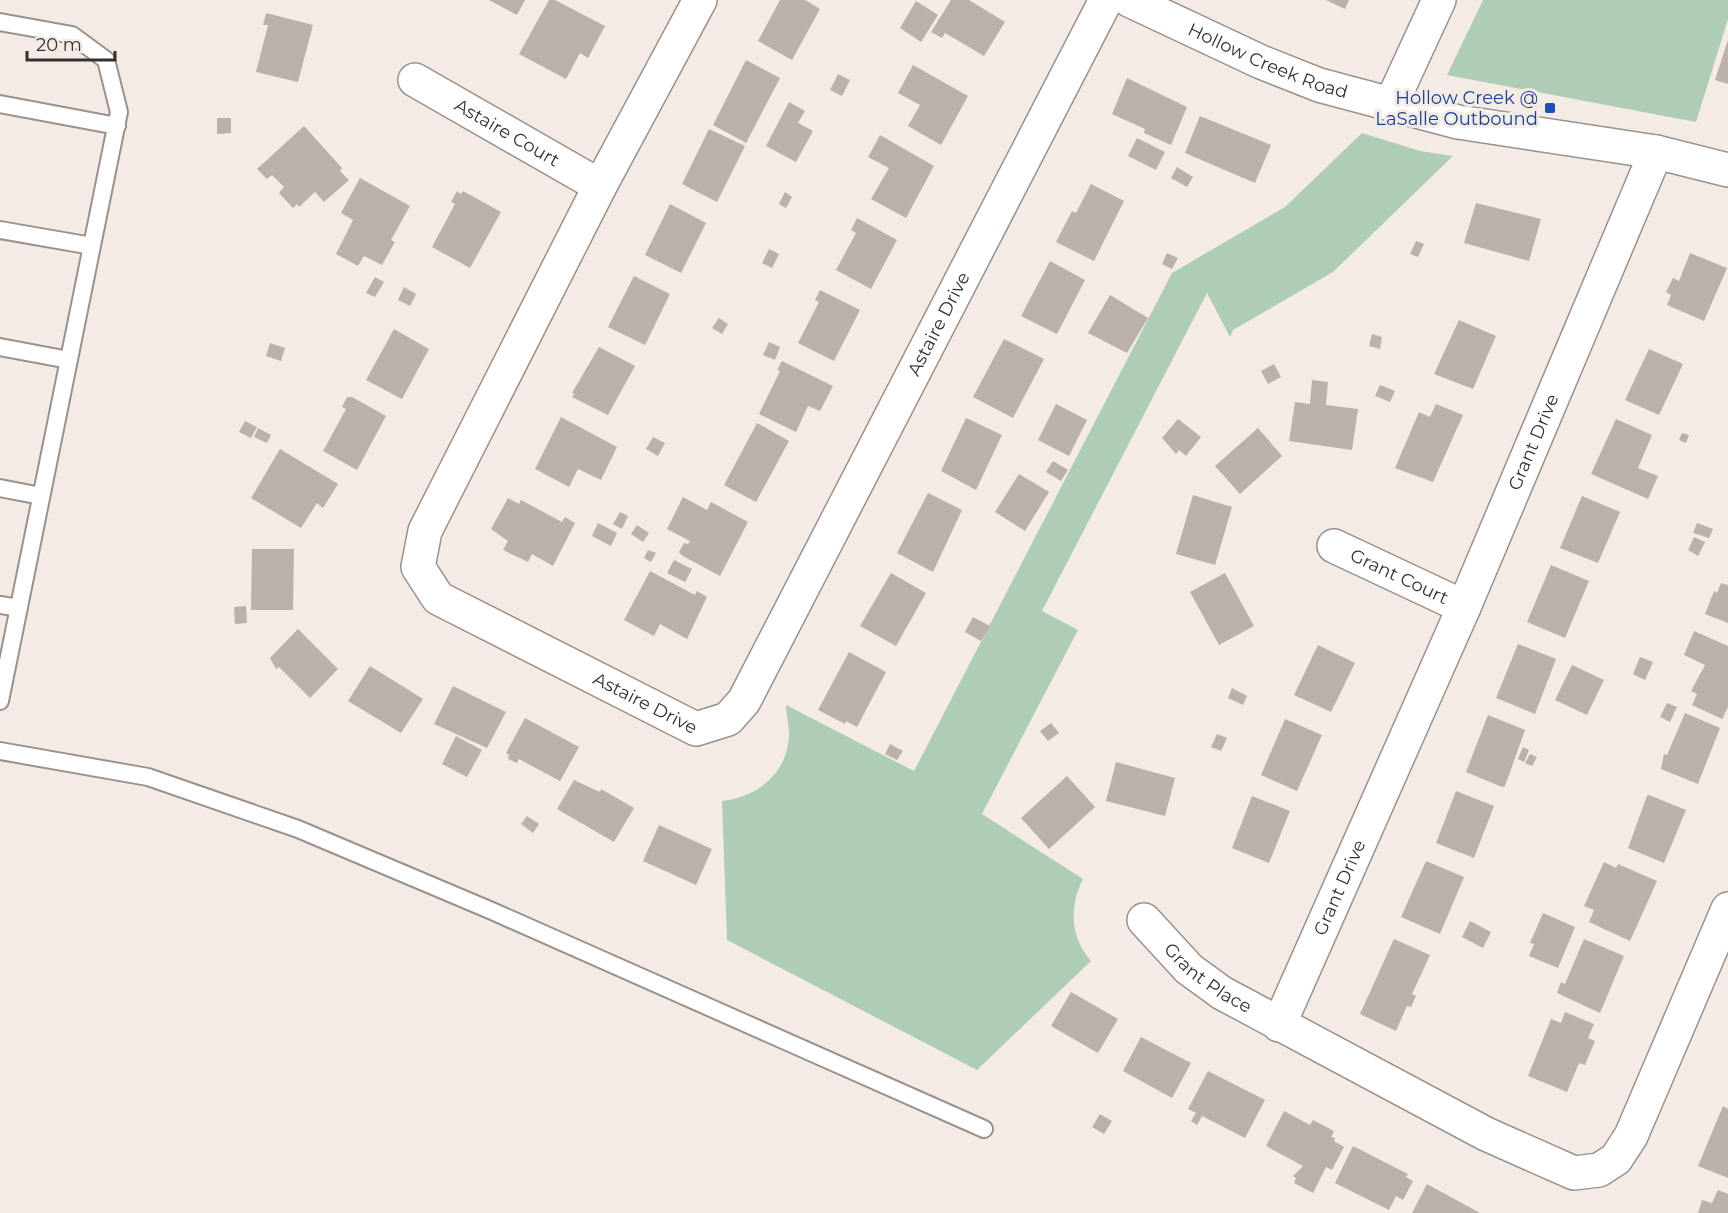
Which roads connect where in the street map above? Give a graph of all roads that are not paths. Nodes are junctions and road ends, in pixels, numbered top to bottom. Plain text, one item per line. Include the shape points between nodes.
1 (700, 0) edge
2 (1106, 0) edge
3 (1129, 0) edge
4 (1439, 0) edge
5 (0, 21) edge
6 (415, 80) dead end
7 (0, 104) edge
8 (1391, 104) junction
9 (117, 126) junction
10 (1656, 152) junction
11 (1728, 170) edge
12 (600, 186) junction
13 (0, 230) edge
14 (92, 246) junction
15 (0, 347) edge
16 (69, 360) junction
17 (0, 488) edge
18 (41, 496) junction
19 (1334, 546) dead end
20 (0, 605) edge
21 (1464, 607) junction
22 (19, 608) junction
23 (0, 701) edge
24 (0, 751) edge
25 (1728, 909) edge
26 (1144, 920) dead end
27 (1279, 1025) junction
28 (984, 1129) dead end

1 - 12 street, Astaire Drive
2 - 12 street, Astaire Drive via 744,701 728,719 696,729 438,598 418,567 425,531
3 - 8 street, Hollow Creek Road via 1261,62 1319,85
4 - 8 street
5 - 9 lane via 72,35 106,60 119,112
6 - 12 street, Astaire Court
7 - 9 lane
8 - 10 street, Hollow Creek Road via 1458,122
9 - 14 lane
10 - 11 street, Hollow Creek Road
10 - 21 street, Grant Drive
13 - 14 lane
14 - 16 lane
15 - 16 lane
16 - 18 lane
17 - 18 lane
18 - 22 lane
19 - 21 street, Grant Court
20 - 22 lane
21 - 27 street, Grant Drive
22 - 23 lane
24 - 28 lane via 148,777 298,829
25 - 27 street via 1631,1136 1616,1159 1599,1170 1574,1173 1547,1163
26 - 27 street, Grant Place via 1189,969

